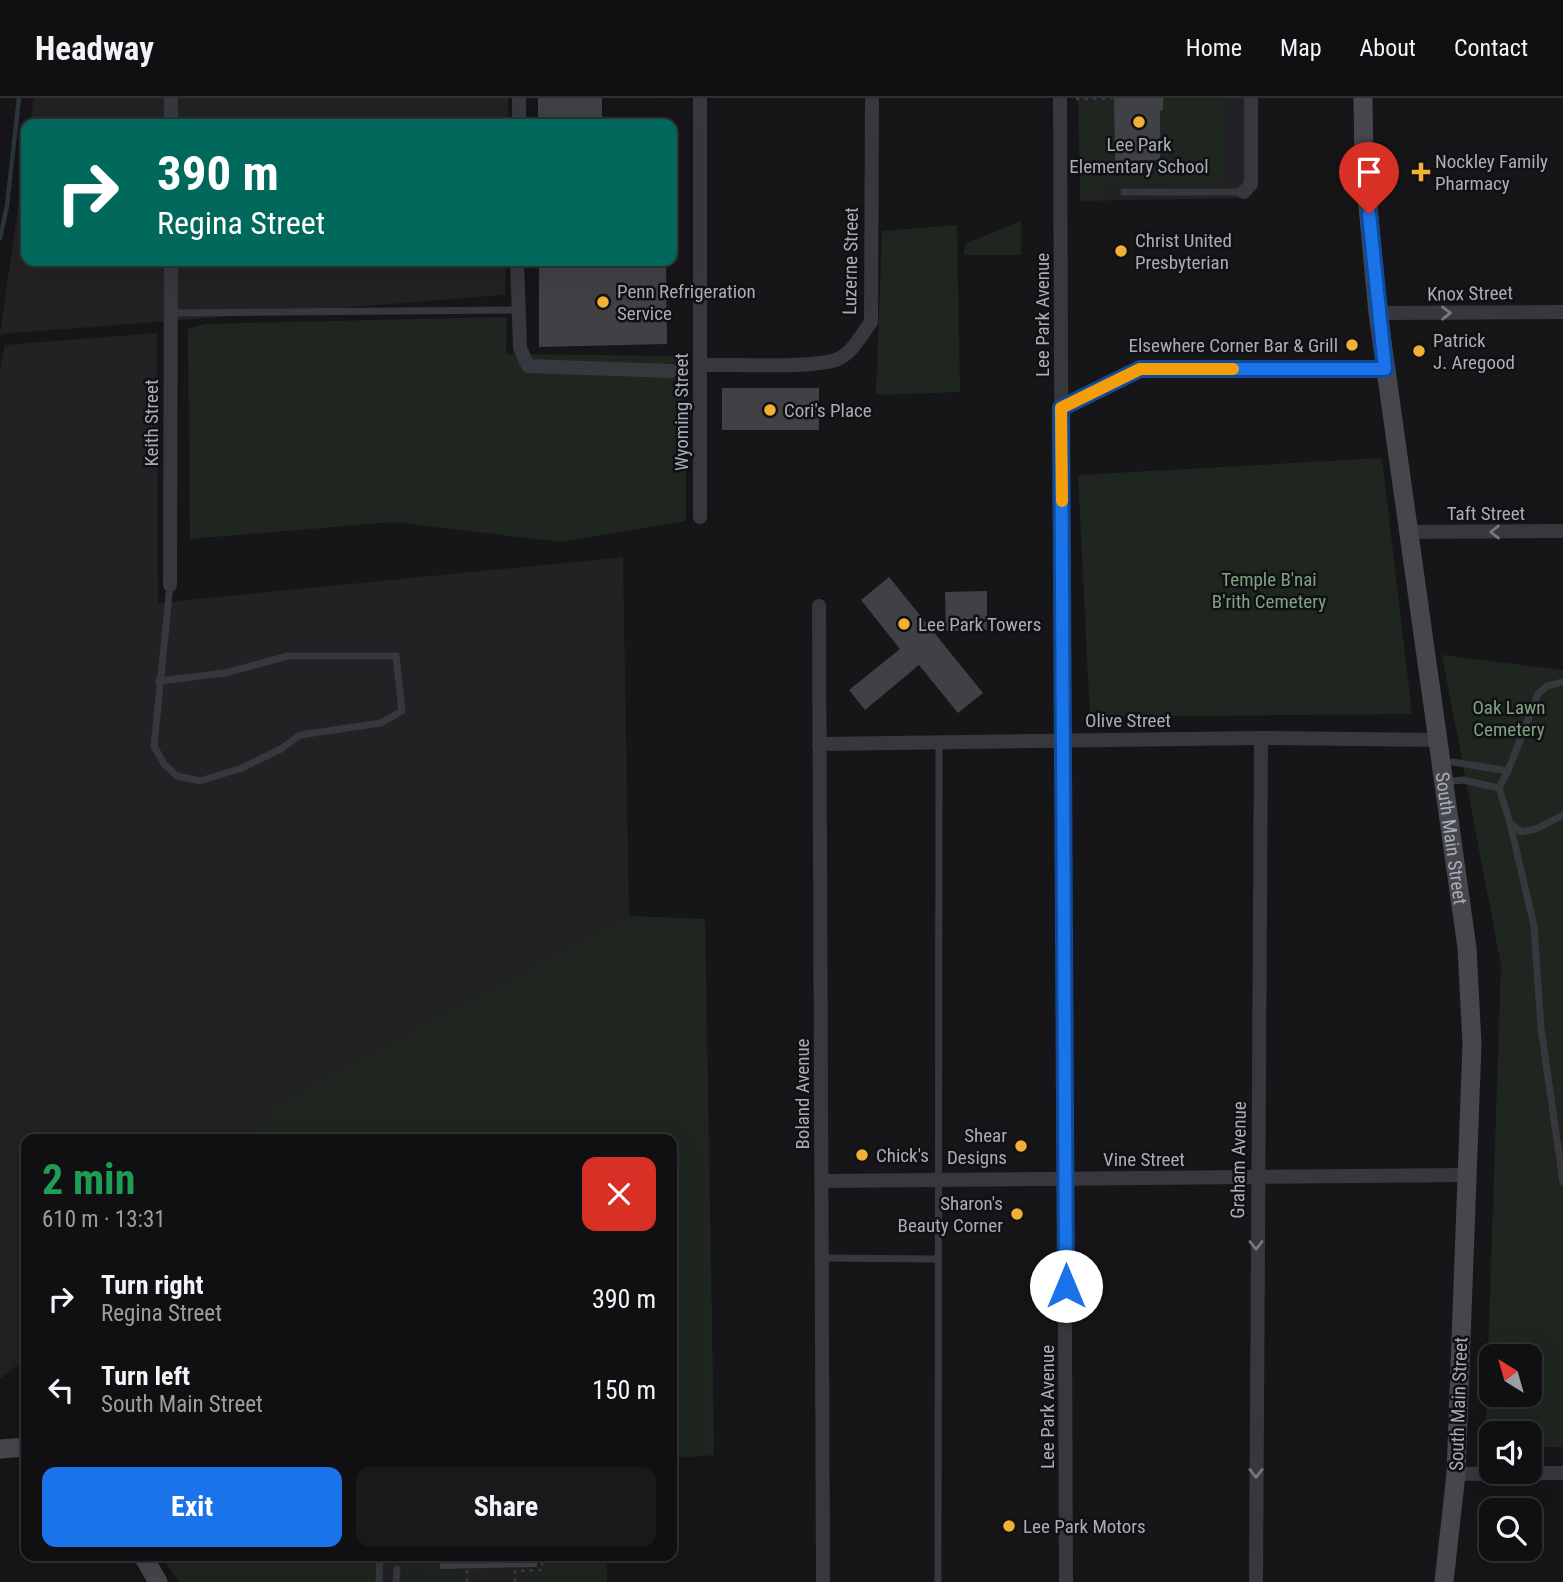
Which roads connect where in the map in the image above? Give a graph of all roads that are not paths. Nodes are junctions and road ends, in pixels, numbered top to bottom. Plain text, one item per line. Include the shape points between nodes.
1 (171, 98) edge
2 (519, 98) edge
3 (700, 98) edge
4 (872, 98) edge
5 (1060, 98) edge
6 (1251, 98) edge
7 (1363, 98) edge
8 (171, 119) edge
9 (519, 119) edge
10 (1124, 192) dead end
11 (1244, 192) joint
12 (171, 266) edge
13 (517, 266) edge
14 (517, 310) junction
15 (1563, 312) edge
16 (170, 313) junction
17 (1378, 313) junction
18 (701, 365) junction
19 (1385, 369) junction
20 (671, 371) dead end
21 (1061, 408) junction
22 (700, 517) dead end
23 (1563, 531) edge
24 (1409, 532) junction
25 (170, 585) joint
26 (819, 606) dead end
27 (159, 681) junction
28 (1563, 682) edge
29 (1261, 738) junction
30 (1064, 739) junction
31 (1438, 740) junction
32 (939, 742) junction
33 (819, 744) junction
34 (1453, 762) dead end
35 (1508, 771) junction
36 (1445, 782) junction
37 (1499, 788) junction
38 (1563, 815) edge
39 (1510, 823) junction
40 (1466, 1175) junction
41 (1256, 1177) junction
42 (937, 1178) junction
43 (1066, 1178) junction
44 (822, 1181) junction
45 (1563, 1182) edge
46 (822, 1258) junction
47 (937, 1259) junction
48 (21, 1447) edge
49 (0, 1449) edge
50 (1563, 1473) edge
51 (1456, 1474) junction
52 (146, 1561) edge
53 (380, 1561) edge
54 (397, 1569) dead end
55 (158, 1582) edge
56 (380, 1582) edge
57 (396, 1582) edge
58 (823, 1582) edge
59 (938, 1582) edge
60 (1066, 1582) edge
61 (1256, 1582) edge
62 (1444, 1582) edge

1 - 8 street
2 - 9 street
3 - 18 street, Wyoming Street
4 - 18 street, Luzerne Street via 871,322 838,359
5 - 21 street, Lee Park Avenue
6 - 11 street via 1251,184
7 - 17 main road, South Main Street via 1364,164
10 - 11 lane
12 - 16 street, Keith Street
13 - 14 street
14 - 16 lane
14 - 20 street via 520,348 528,366
17 -> 15 street, Knox Street
16 - 25 street, Keith Street
17 - 19 main road, South Main Street
18 - 22 street, Wyoming Street
19 - 21 street via 1140,369
19 - 24 main road, South Main Street
21 - 30 street, Lee Park Avenue
23 -> 24 street, Taft Street
24 - 31 main road, South Main Street
25 - 27 lane
26 - 33 street, Boland Avenue
27 - 27 lane via 154,746 177,776 200,781 251,763 300,735 380,723 402,712 396,656 288,656 225,673
28 - 35 lane via 1538,694
29 - 30 street, Olive Street
29 - 31 street, Olive Street
29 - 41 street, Graham Avenue
30 - 32 street, Olive Street
30 - 43 street, Lee Park Avenue
31 - 36 main road, South Main Street
32 - 33 street, Olive Street
32 - 42 lane
33 - 44 street, Boland Avenue
34 - 35 lane
35 - 37 lane
36 - 37 lane via 1463,780
36 - 40 main road, South Main Street via 1467,948 1472,1044
37 - 39 lane
38 - 39 lane via 1521,832
39 - 45 lane via 1534,926 1541,1028
40 - 41 street, Vine Street
40 - 51 main road, South Main Street
41 - 43 street, Vine Street
41 -> 61 street, Graham Avenue
42 - 43 street, Vine Street
42 - 44 street, Vine Street
42 - 47 lane
43 - 60 street, Lee Park Avenue
44 - 46 street, Boland Avenue
46 - 47 lane
46 - 58 street, Boland Avenue
47 - 59 lane
48 - 49 main road
50 - 51 street
51 - 62 main road, South Main Street
52 - 55 main road
53 - 56 lane
54 - 57 lane

